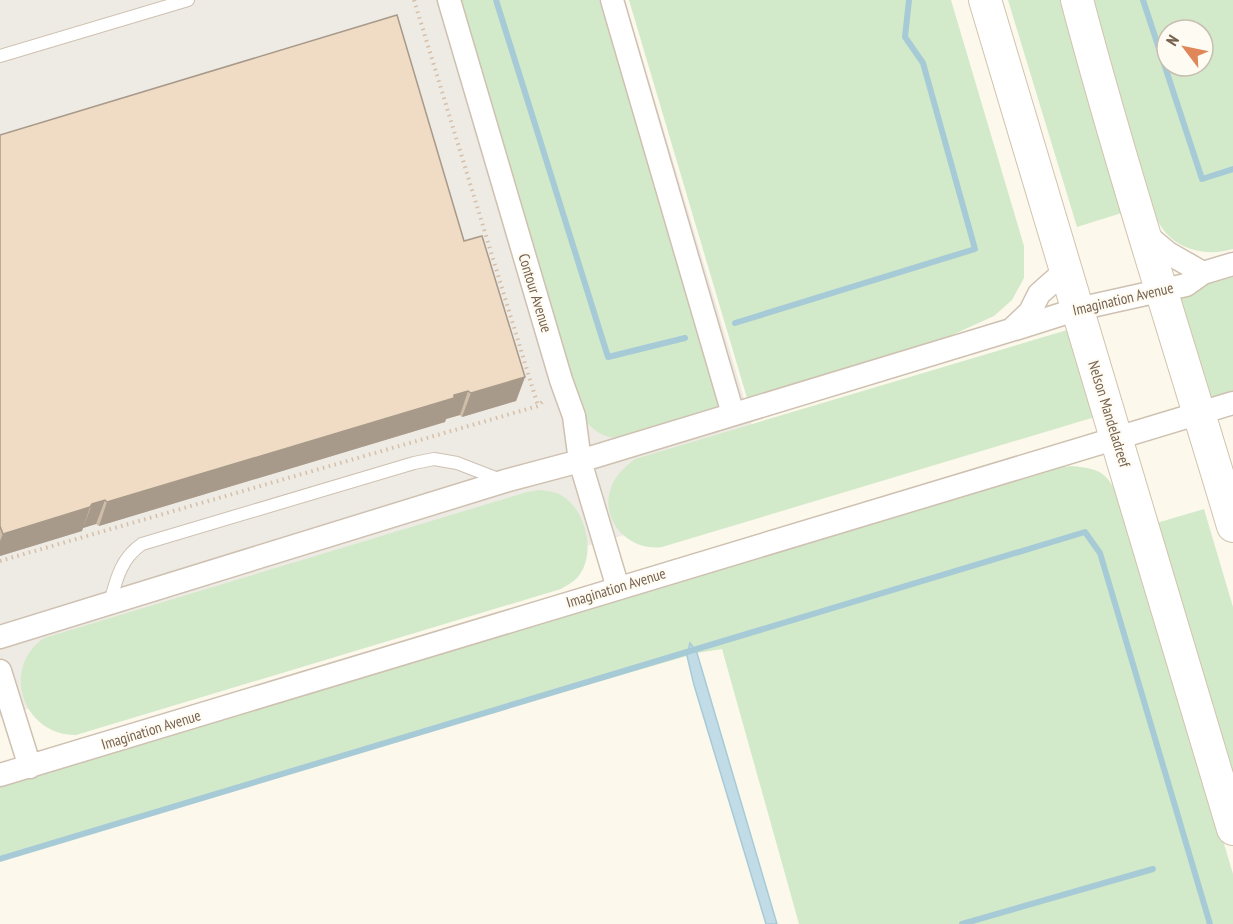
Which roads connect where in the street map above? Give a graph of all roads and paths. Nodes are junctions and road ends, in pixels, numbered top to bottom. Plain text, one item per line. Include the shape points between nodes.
1 (188, 0) edge
2 (414, 0) edge
3 (448, 0) edge
4 (612, 0) edge
5 (985, 0) edge
6 (1077, 0) edge
7 (0, 56) edge
8 (1144, 233) junction
9 (1233, 264) edge
10 (1066, 270) junction
11 (1203, 273) junction
12 (1163, 291) junction
13 (1078, 309) junction
14 (1011, 330) junction
15 (561, 380) junction
16 (1233, 403) edge
17 (538, 406) junction
18 (733, 414) junction
19 (1201, 414) junction
20 (1117, 438) junction
21 (580, 461) junction
22 (1226, 469) edge
23 (505, 481) junction
24 (1233, 526) edge
25 (0, 561) edge
26 (618, 588) junction
27 (110, 603) junction
28 (0, 637) edge
29 (0, 671) edge
30 (30, 767) junction
31 (0, 776) edge
32 (1233, 829) edge

1 - 7 lane
2 - 17 path
3 - 15 street, Contour Avenue
4 - 18 street
5 - 10 main road, Nelson Mandeladreef
6 - 8 main road
8 - 11 street via 1168,253
8 - 12 main road
9 - 11 street, Imagination Avenue
10 - 13 main road, Nelson Mandeladreef
10 - 14 street, Imagination Avenue via 1039,294 1030,312
11 - 12 street, Imagination Avenue via 1186,285
12 - 13 street, Imagination Avenue
12 - 19 main road
13 - 14 street, Imagination Avenue
13 - 20 main road, Nelson Mandeladreef
14 - 18 street, Imagination Avenue
15 - 17 path
15 - 21 street, Contour Avenue via 574,416
16 - 19 street, Imagination Avenue
17 - 25 path
18 - 21 street, Imagination Avenue
19 - 20 street, Imagination Avenue
19 - 22 main road
20 - 26 street, Imagination Avenue
20 - 32 main road, Nelson Mandeladreef
21 - 23 street, Imagination Avenue
21 - 26 street, Contour Avenue
22 - 24 main road
23 - 27 street, Imagination Avenue
23 - 27 lane via 434,459 142,544 124,561
26 - 30 street, Imagination Avenue
27 - 28 street, Imagination Avenue
29 - 30 street
30 - 31 street, Imagination Avenue

